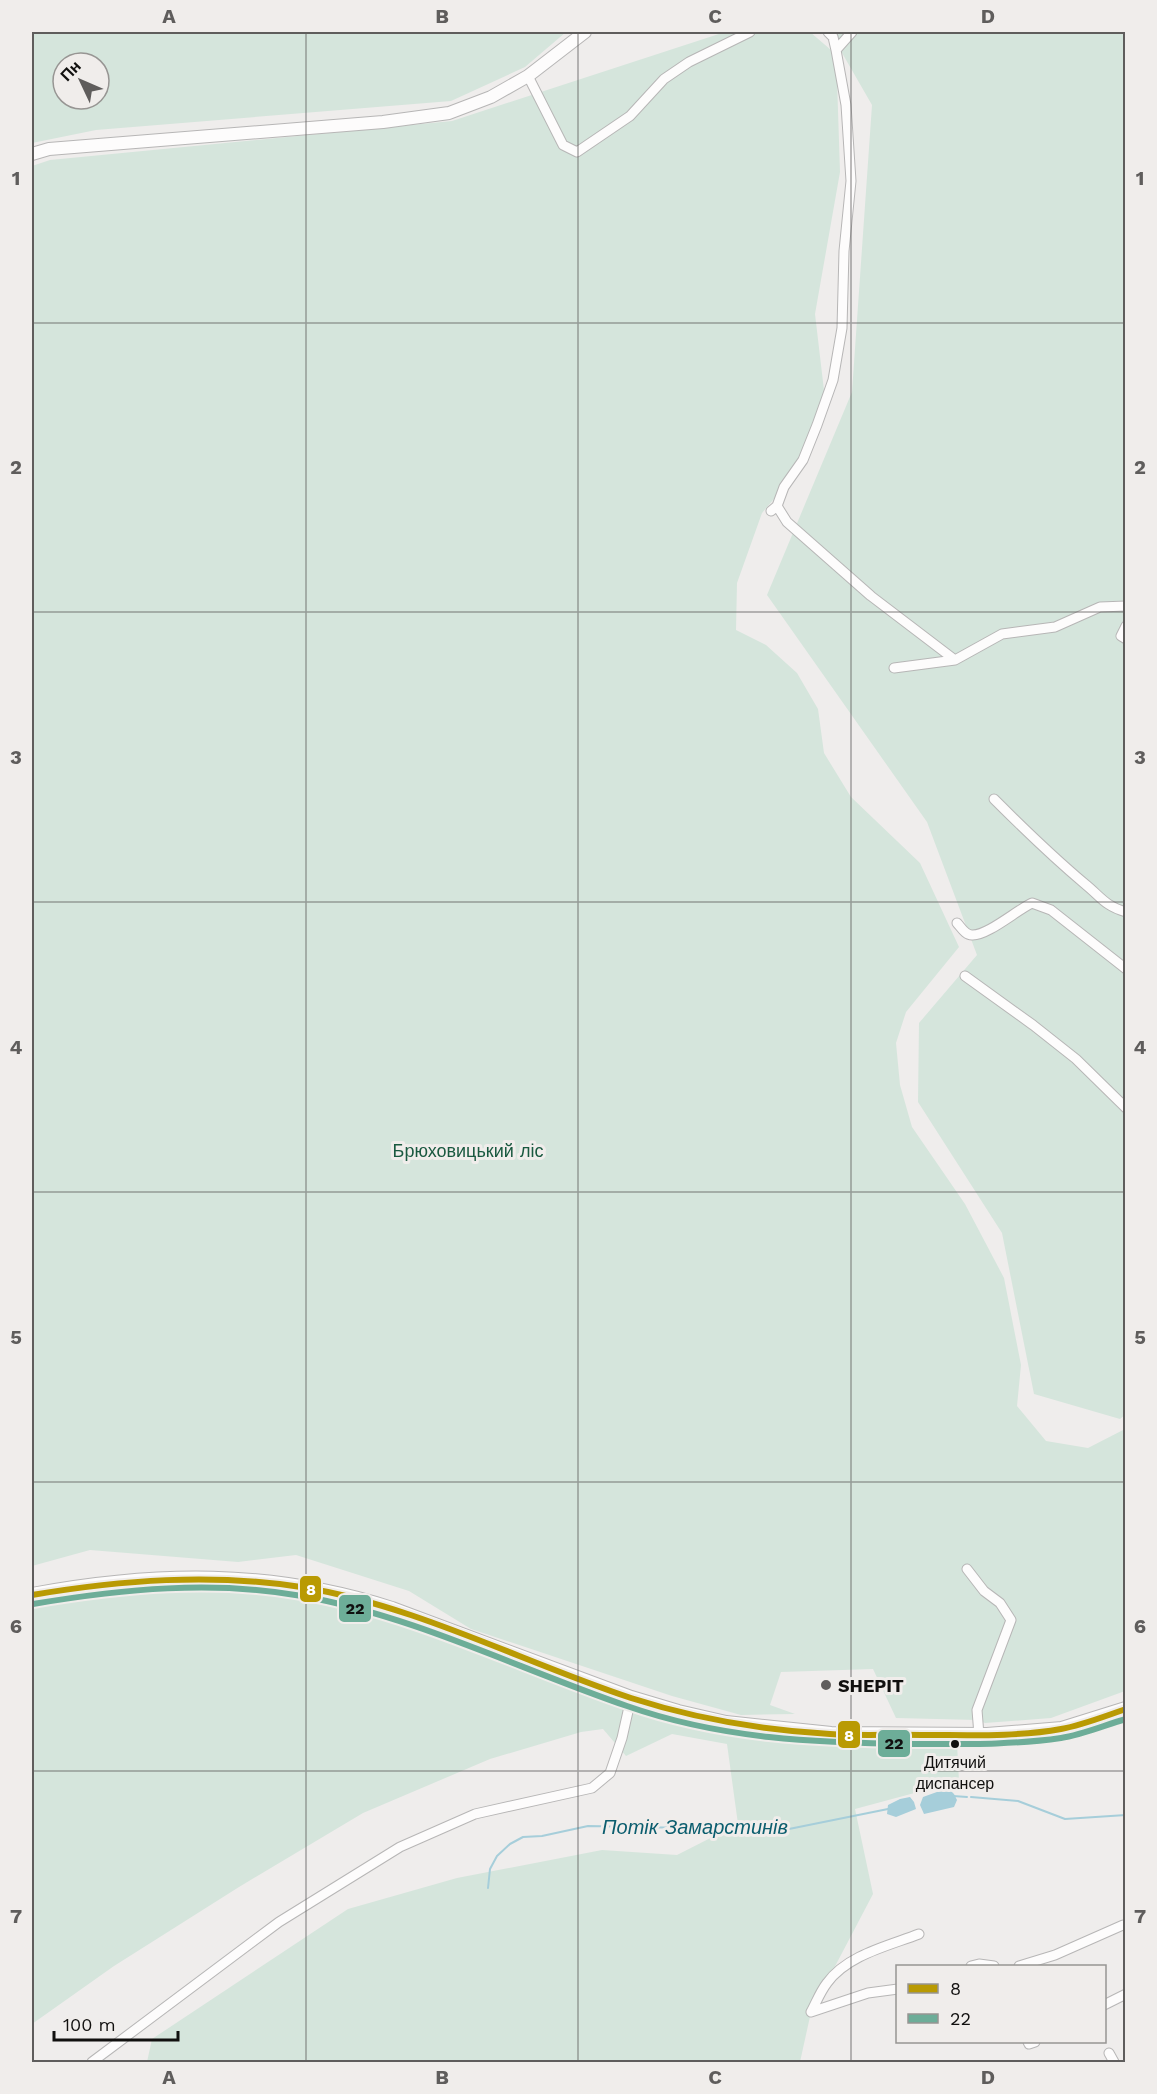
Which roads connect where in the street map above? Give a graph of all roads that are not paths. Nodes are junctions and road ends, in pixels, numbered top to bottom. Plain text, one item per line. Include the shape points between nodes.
1 (585, 32) edge
2 (750, 32) edge
3 (828, 32) edge
4 (852, 32) edge
5 (836, 50) junction
6 (528, 76) junction
7 (32, 154) edge
8 (1125, 606) edge
9 (1125, 626) edge
10 (1125, 639) edge
11 (955, 660) junction
12 (894, 668) dead end
13 (994, 799) dead end
14 (1125, 912) edge
15 (957, 923) dead end
16 (1125, 969) edge
17 (965, 976) dead end
18 (1125, 1108) edge
19 (967, 1569) dead end
20 (32, 1595) edge
21 (631, 1698) junction
22 (1125, 1709) edge
23 (979, 1735) junction
24 (1123, 1925) dead end
25 (918, 1934) dead end
26 (1022, 1965) edge
27 (896, 1989) edge
28 (1125, 1994) edge
29 (1106, 2004) edge
30 (92, 2062) edge

1 - 6 street
2 - 6 street via 664,79 630,116 577,152 563,146
3 - 5 street
4 - 5 street
5 - 11 street via 846,105 851,181 842,328 833,380 817,425 803,460 774,509 872,596
6 - 7 street via 490,97 449,112 383,122 49,149
8 - 11 street via 1100,607 1055,627 1002,634
9 - 10 street via 1121,636
11 - 12 street
13 - 14 street via 1110,908
15 - 16 street via 973,935 1032,903 1051,910
17 - 18 street via 1076,1059
19 - 23 street via 1011,1620 977,1710
20 - 21 main road via 111,1582 167,1578 288,1583 392,1609
21 - 23 main road via 726,1723 773,1728 831,1734
21 - 30 street via 610,1773 592,1788 475,1814 400,1847 279,1922
22 - 23 main road via 1062,1729
24 - 26 street
25 - 27 street via 840,1968 826,1983 811,2013 868,1993
28 - 29 street

